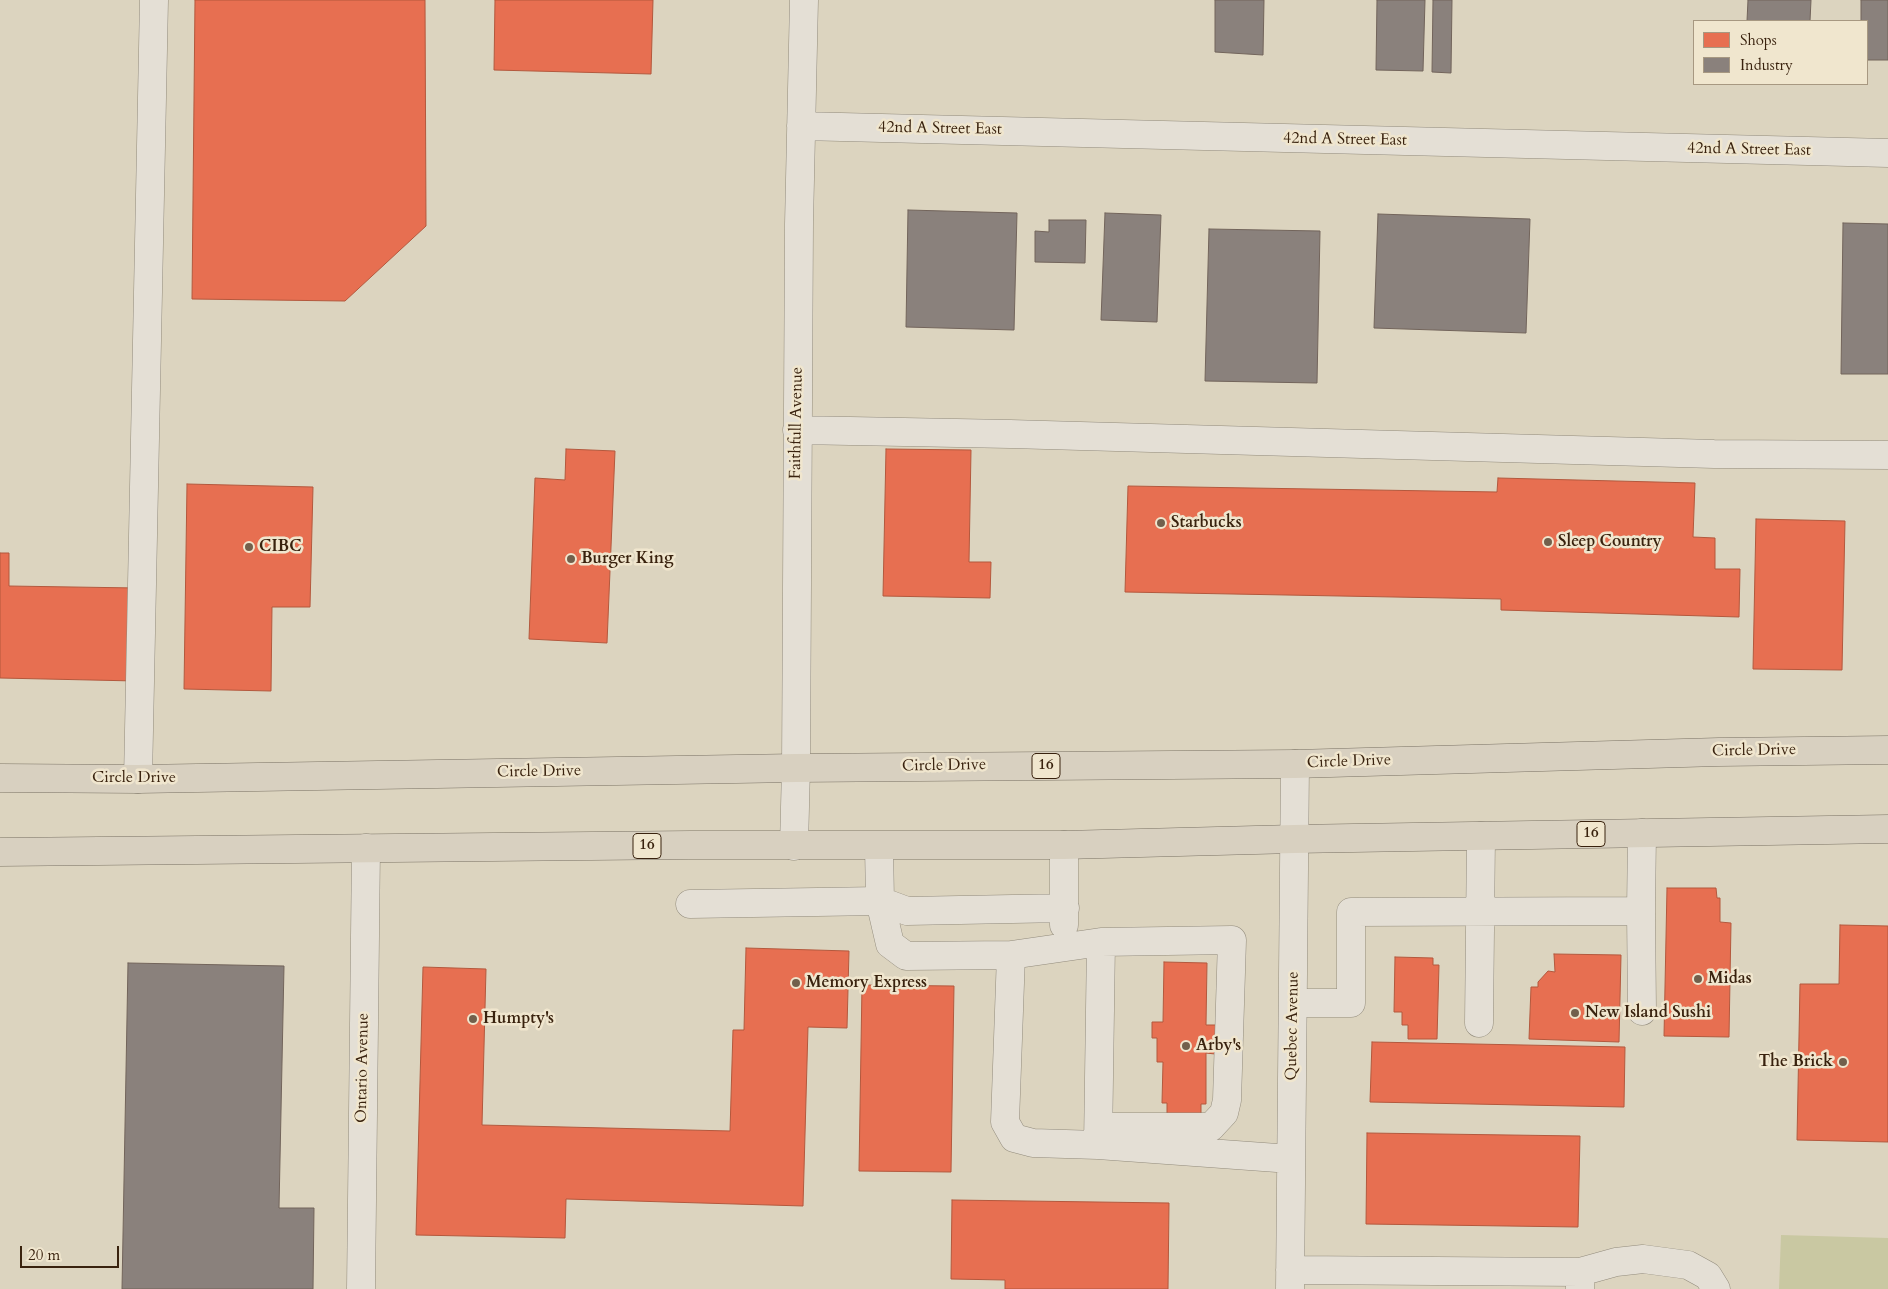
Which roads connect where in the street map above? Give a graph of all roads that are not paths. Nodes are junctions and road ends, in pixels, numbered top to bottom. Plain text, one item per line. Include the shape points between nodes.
1 (154, 0) edge
2 (804, 0) edge
3 (801, 126) junction
4 (1888, 153) edge
5 (797, 430) junction
6 (1888, 455) edge
7 (1888, 750) edge
8 (1295, 764) junction
9 (796, 768) junction
10 (0, 778) edge
11 (138, 779) junction
12 (1888, 829) edge
13 (1642, 833) junction
14 (1481, 836) junction
15 (1294, 839) junction
16 (1064, 845) junction
17 (794, 846) junction
18 (879, 846) junction
19 (366, 848) junction
20 (0, 852) edge
21 (880, 901) junction
22 (690, 904) dead end
23 (1065, 908) junction
24 (1642, 911) junction
25 (1480, 913) junction
26 (1101, 942) junction
27 (1064, 947) junction
28 (1011, 956) junction
29 (1293, 1003) junction
30 (1642, 1011) dead end
31 (1479, 1023) dead end
32 (1099, 1136) junction
33 (1291, 1159) junction
34 (1290, 1280) edge
35 (1580, 1280) edge
36 (361, 1289) edge
37 (1716, 1289) edge

1 - 11 street
2 - 3 street, Faithfull Avenue
3 - 4 street, 42nd A Street East
3 - 5 street, Faithfull Avenue
5 - 6 street via 1714,454
5 - 9 street, Faithfull Avenue
7 - 8 highway, Circle Drive / 16
8 - 9 highway, Circle Drive / 16
8 - 15 street, Quebec Avenue
9 - 11 highway, Circle Drive / 16
9 - 17 street, Faithfull Avenue
10 - 11 highway, Circle Drive / 16
12 - 13 highway, 16
13 - 14 highway, 16
13 - 24 street
14 - 15 highway, 16
14 - 25 street
15 - 16 highway, 16
15 - 29 street, Quebec Avenue
16 - 18 highway, 16
16 - 23 street
17 - 18 highway, 16
17 - 19 highway, 16
18 - 21 street
19 - 20 highway, 16
19 - 36 street, Ontario Avenue
21 - 22 street
21 - 23 street via 907,911
21 - 28 street via 890,944 906,956
23 - 27 street
24 - 25 street
24 - 30 street
25 - 29 street via 1351,912 1351,1004
25 - 31 street
26 - 27 street
26 - 32 street
26 - 32 street via 1232,940 1224,1113 1211,1127
27 - 28 street
28 - 32 street via 1005,1122 1014,1138 1033,1143
29 - 33 street, Quebec Avenue
32 - 33 street
33 - 34 street, Quebec Avenue
34 - 35 street
35 - 37 street via 1616,1262 1643,1259 1688,1265 1708,1276

